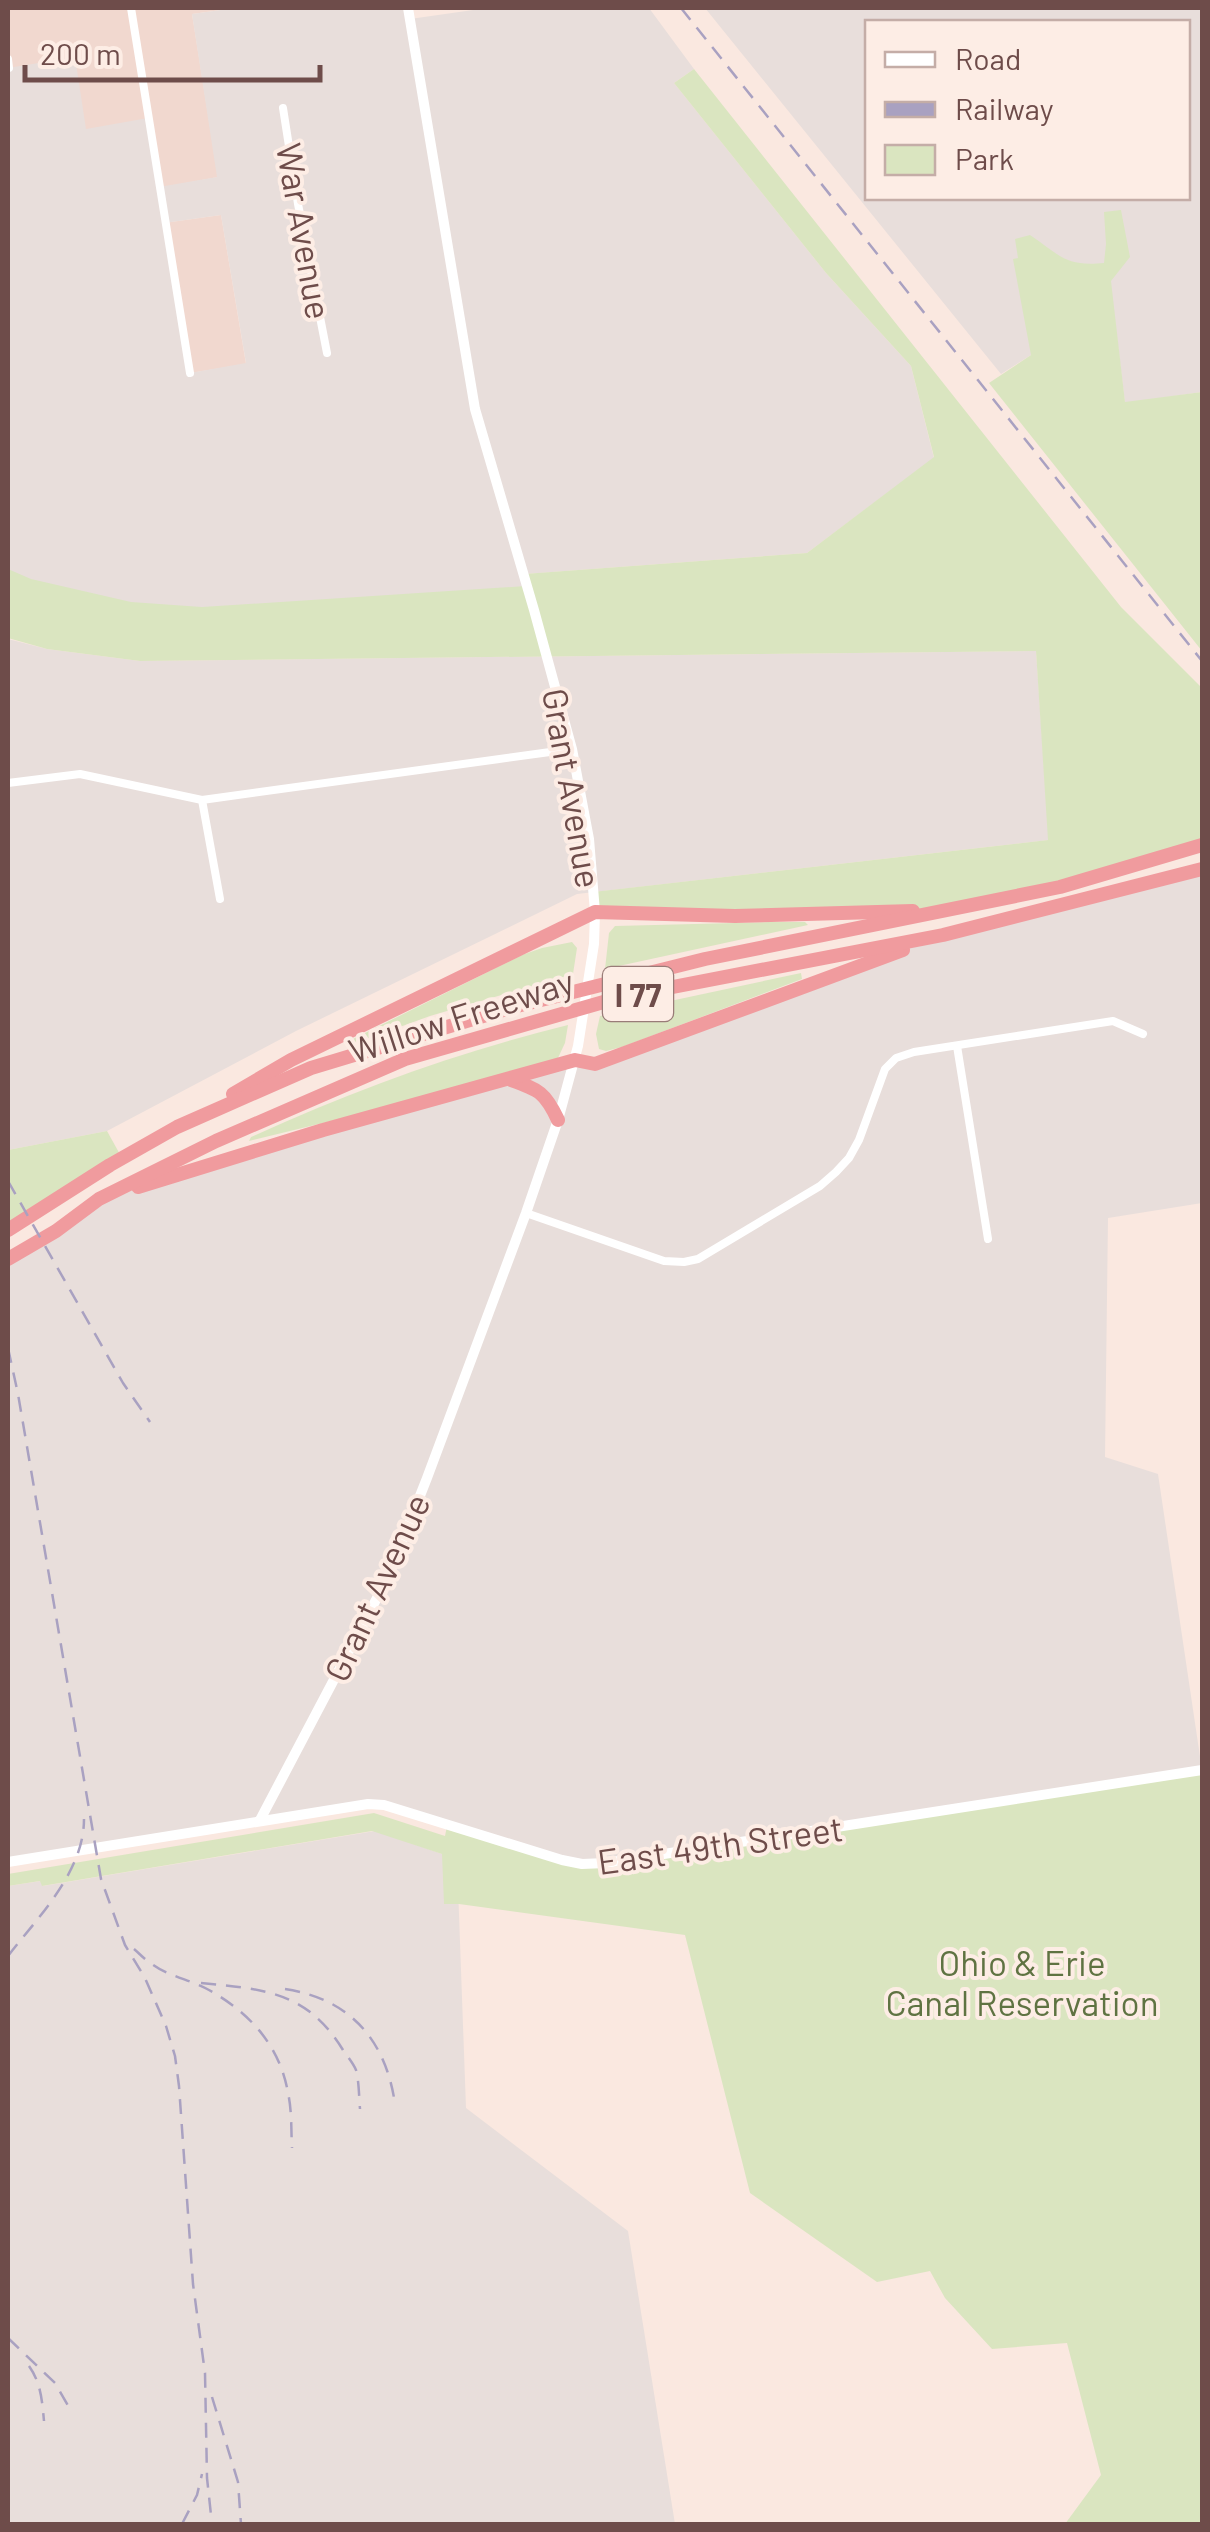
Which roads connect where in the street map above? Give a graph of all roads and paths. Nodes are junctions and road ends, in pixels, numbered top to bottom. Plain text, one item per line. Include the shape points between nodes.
1 (131, 8) edge
2 (408, 8) edge
3 (8, 58) edge
4 (9, 68) edge
5 (283, 108) dead end
6 (328, 353) dead end
7 (190, 373) dead end
8 (572, 749) junction
9 (8, 783) edge
10 (202, 800) junction
11 (1202, 845) edge
12 (1202, 869) edge
13 (220, 899) dead end
14 (954, 910) junction
15 (595, 912) junction
16 (943, 935) junction
17 (1143, 1034) dead end
18 (957, 1046) junction
19 (577, 1053) junction
20 (510, 1080) junction
21 (558, 1120) junction
22 (178, 1127) junction
23 (99, 1199) junction
24 (526, 1213) junction
25 (8, 1230) edge
26 (988, 1239) dead end
27 (8, 1260) edge
28 (1202, 1770) edge
29 (260, 1820) junction
30 (8, 1862) edge

1 - 7 street
2 - 8 street, Grant Avenue via 474,410
3 - 4 street
5 - 6 street, War Avenue
8 - 10 street
8 - 15 street, Grant Avenue
9 - 10 street via 80,774
10 - 13 street
11 - 14 highway, Willow Freeway / I 77
12 - 16 highway, Willow Freeway / I 77
14 - 15 highway
14 - 22 highway, Willow Freeway / I 77 via 705,959 513,1007 310,1068
15 - 19 street, Grant Avenue
15 - 22 highway via 291,1060
16 - 19 highway via 594,1064
16 - 23 highway, Willow Freeway / I 77 via 621,997 475,1037 334,1088
17 - 18 street via 1112,1020
18 - 24 street via 890,1062 859,1140 836,1172 698,1258 664,1262
18 - 26 street
19 - 20 highway
19 - 21 street, Grant Avenue
20 - 21 highway via 539,1090
20 - 23 highway
21 - 24 street, Grant Avenue
22 - 25 highway, Willow Freeway / I 77
23 - 27 highway, Willow Freeway / I 77
24 - 29 street, Grant Avenue via 388,1577
28 - 29 street, East 49th Street via 582,1864 384,1805
29 - 30 street, East 49th Street

